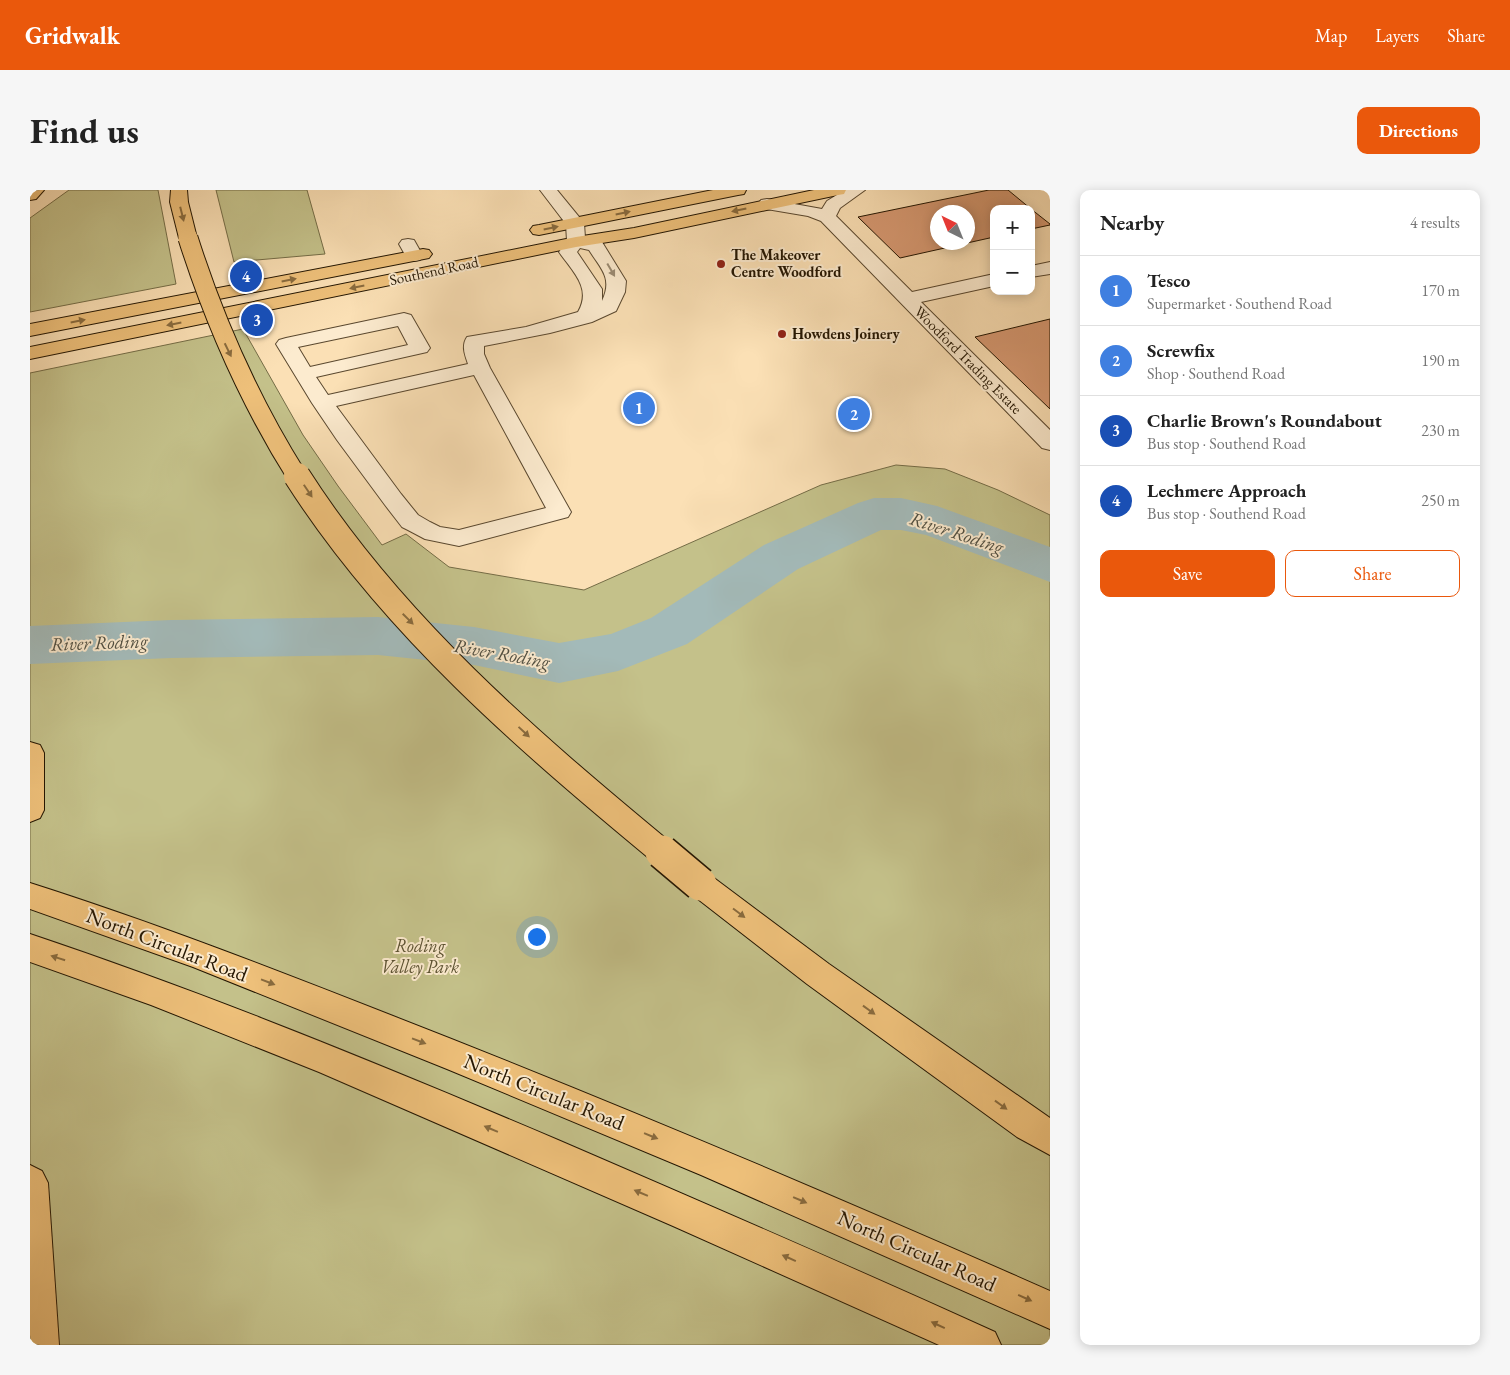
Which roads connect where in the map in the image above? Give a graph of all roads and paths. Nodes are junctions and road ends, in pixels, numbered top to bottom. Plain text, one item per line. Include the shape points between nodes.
1 (36, 190) edge
2 (179, 190) edge
3 (548, 190) edge
4 (738, 190) edge
5 (838, 190) edge
6 (857, 190) edge
7 (30, 195) edge
8 (767, 204) junction
9 (827, 218) junction
10 (575, 223) junction
11 (520, 234) dead end
12 (576, 242) junction
13 (443, 250) dead end
14 (1050, 268) edge
15 (1035, 271) edge
16 (990, 281) edge
17 (907, 299) junction
18 (585, 318) junction
19 (30, 330) edge
20 (30, 353) edge
21 (480, 368) junction
22 (304, 374) junction
23 (322, 403) junction
24 (1050, 442) edge
25 (30, 753) edge
26 (31, 781) edge
27 (30, 810) edge
28 (30, 896) edge
29 (30, 948) edge
30 (1050, 1138) edge
31 (30, 1183) edge
32 (1050, 1310) edge
33 (40, 1345) edge
34 (982, 1345) edge

1 - 7 highway
2 -> 30 highway, bridge via 179,202 200,282 222,339 250,396 334,530 394,605 554,760 700,884 818,974
3 - 10 street
10 -> 4 highway
5 - 8 highway, Southend Road
6 - 9 street via 833,205
8 - 9 street, Woodford Trading Estate via 812,211
8 -> 12 highway, Southend Road
9 - 17 street, Woodford Trading Estate
11 -> 10 highway
10 - 12 street
12 - 18 street via 568,252 594,289 593,303
12 -> 18 street via 596,246 617,281 609,307
12 -> 20 highway, Southend Road
19 -> 13 highway, Southend Road via 411,250
14 - 15 street
16 - 17 street, Woodford Trading Estate
17 - 24 street, Woodford Trading Estate
18 - 21 street via 474,341 474,354
21 - 23 street
21 - 23 street via 560,512 459,538 421,529 410,521 371,474
22 - 22 street via 286,344 404,319 420,348
22 - 23 street
25 - 26 highway
26 - 27 highway
28 -> 32 highway, North Circular Road via 295,992 462,1058 876,1232
34 -> 29 highway via 440,1107 268,1037
31 - 33 highway

